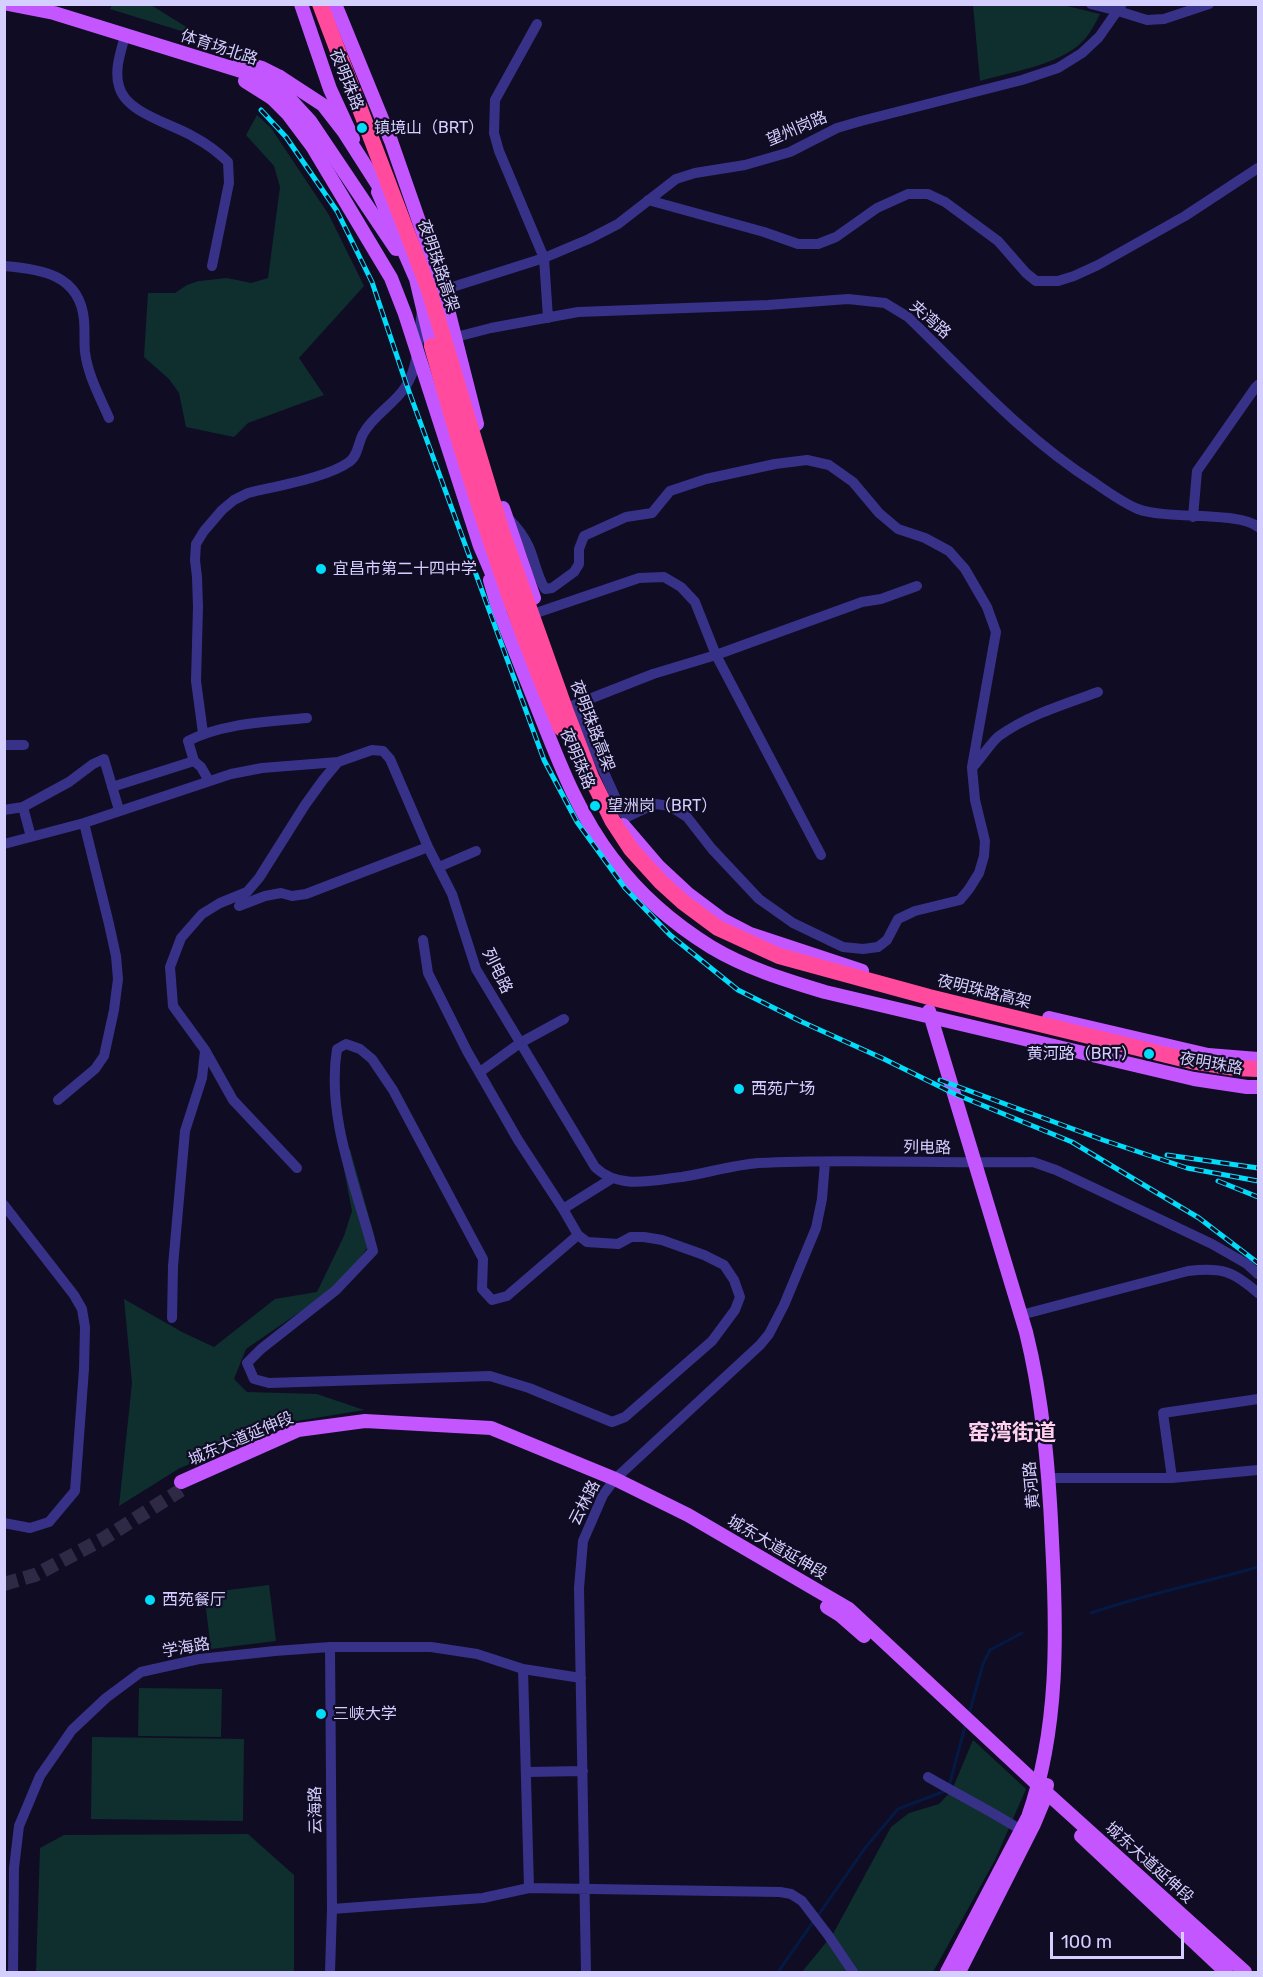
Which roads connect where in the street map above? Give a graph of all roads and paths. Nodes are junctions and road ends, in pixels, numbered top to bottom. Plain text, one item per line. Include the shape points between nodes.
1 (8, 4) edge
2 (54, 4) edge
3 (300, 4) edge
4 (320, 4) edge
5 (335, 4) edge
6 (1091, 4) edge
7 (1209, 4) edge
8 (1120, 8) edge
9 (537, 24) dead end
10 (125, 33) junction
11 (1258, 168) edge
12 (648, 200) junction
13 (367, 204) junction
14 (384, 205) junction
15 (408, 234) junction
16 (544, 258) junction
17 (4, 266) edge
18 (212, 266) dead end
19 (411, 268) junction
20 (443, 290) junction
21 (423, 306) junction
22 (548, 318) junction
23 (456, 337) junction
24 (432, 346) junction
25 (1258, 385) edge
26 (109, 418) dead end
27 (505, 515) junction
28 (1193, 517) junction
29 (1258, 527) edge
30 (917, 586) dead end
31 (539, 612) junction
32 (716, 655) junction
33 (538, 675) junction
34 (1098, 692) dead end
35 (569, 707) junction
36 (307, 718) dead end
37 (203, 734) junction
38 (4, 745) edge
39 (24, 746) dead end
40 (194, 761) junction
41 (339, 762) junction
42 (972, 768) junction
43 (209, 781) junction
44 (112, 787) junction
45 (23, 807) junction
46 (4, 810) edge
47 (119, 810) junction
48 (84, 823) junction
49 (31, 837) junction
50 (4, 844) edge
51 (428, 847) junction
52 (476, 851) dead end
53 (821, 855) dead end
54 (439, 867) junction
55 (239, 906) dead end
56 (423, 940) dead end
57 (927, 990) junction
58 (935, 1017) junction
59 (564, 1019) dead end
60 (520, 1043) junction
61 (205, 1050) junction
62 (1258, 1059) edge
63 (1258, 1069) edge
64 (480, 1072) junction
65 (1258, 1080) edge
66 (1258, 1087) edge
67 (58, 1100) dead end
68 (825, 1162) junction
69 (980, 1163) junction
70 (297, 1168) dead end
71 (611, 1179) junction
72 (4, 1205) edge
73 (563, 1209) junction
74 (578, 1234) junction
75 (1258, 1274) edge
76 (1258, 1293) edge
77 (1025, 1314) junction
78 (172, 1318) dead end
79 (1258, 1400) edge
80 (1258, 1470) edge
81 (1052, 1478) junction
82 (1172, 1478) junction
83 (614, 1481) junction
84 (181, 1486) tunnel mouth
85 (4, 1523) edge
86 (330, 1647) junction
87 (523, 1669) junction
88 (581, 1678) junction
89 (583, 1771) junction
90 (527, 1772) junction
91 (928, 1777) dead end
92 (1041, 1793) junction
93 (1021, 1830) junction
94 (529, 1888) junction
95 (585, 1890) junction
96 (332, 1909) junction
97 (13, 1972) edge
98 (330, 1972) edge
99 (586, 1972) edge
100 (853, 1972) edge
101 (946, 1972) edge
102 (959, 1972) edge
103 (1226, 1972) edge
104 (1245, 1972) edge

1 - 10 main road, 体育场北路
2 - 10 main road, 体育场北路
3 - 14 main road, 夜明珠路 via 330,89
4 - 15 highway, 夜明珠路高架, bridge
5 - 20 main road, 夜明珠路 via 391,141
6 - 8 street
7 - 8 street via 1164,19 1147,20
8 - 12 street, 望州岗路 via 1099,37 1058,68 837,128 789,152 745,165 676,179
9 - 16 street via 495,100 494,133
10 - 13 main road, 体育场北路 via 251,74 288,97 310,121
10 - 15 main road, bridge via 262,68 323,105 376,178
10 - 18 street via 118,60 119,87 128,104 194,136 228,162 229,183
10 - 33 main road, bridge via 245,81 272,98 312,146 391,278 480,546
11 - 12 street via 1185,216 1082,273 1058,281 1036,281 998,241 928,194 908,194 877,208 836,237 818,244 798,244
12 - 16 street, 望州岗路 via 618,224
13 - 14 main road via 379,217
13 - 19 main road, 体育场北路
14 - 19 main road, 夜明珠路
15 - 63 highway, 夜明珠路高架, bridge via 429,290 502,532 591,777 631,849 661,882 718,928 779,956 1191,1061
16 - 20 street, 望州岗路
16 - 22 street
17 - 26 street via 41,270 66,282 79,297 86,353 94,385
19 - 21 main road, 夜明珠路
20 - 23 main road, 夜明珠路
21 - 24 main road, 夜明珠路
21 - 37 street via 414,369 407,386 374,419 352,460 338,469 234,500 196,544 196,681
22 - 23 street, 夹湾路
22 - 28 street, 夹湾路 via 578,312 848,298 885,303 908,317 1026,433 1071,468 1138,509
23 - 27 main road, 夜明珠路
24 - 33 highway, 夜明珠路高架, bridge via 480,509
24 - 58 main road, 夜明珠路 via 447,426 498,608 569,787 613,860 643,894 674,920 740,962 825,992
25 - 28 street via 1197,471
27 - 31 main road, 夜明珠路
27 - 42 street via 522,533 545,589 552,588 579,564 584,536 626,517 652,513 670,491 775,464 807,460 829,465 853,482 898,529 950,550 987,607 996,632
28 - 29 street, 夹湾路 via 1240,519
30 - 32 street
31 - 32 street via 639,578 664,577 695,602
31 - 35 main road, 夜明珠路
32 - 35 street via 653,674
32 - 53 street
33 - 65 highway, 夜明珠路高架, bridge via 590,799 621,851 673,906 738,950 809,975 1180,1068
34 - 42 street via 1026,720 997,737
35 - 42 street via 580,719 627,817 656,804 670,806 687,817 759,899 793,923 843,947 879,947 898,919 960,900 969,889 979,873 985,841
35 - 57 main road, 夜明珠路 via 625,829 687,893 750,934
36 - 37 street
37 - 40 street via 188,741
38 - 39 street
40 - 43 street
40 - 44 street
41 - 43 street, 列电路 via 262,768
41 - 51 street, 列电路 via 372,750 383,751
41 - 61 street via 247,892 202,914 182,938 170,967 173,1006
43 - 47 street, 列电路
44 - 45 street via 104,759
44 - 47 street
45 - 46 street
45 - 49 street
47 - 48 street, 列电路
48 - 49 street, 列电路
48 - 67 street via 118,979 104,1056 95,1069
49 - 50 street, 列电路
51 - 54 street, 列电路
51 - 55 street via 306,894 281,893
52 - 54 street
54 - 60 street, 列电路 via 452,894 476,969
56 - 64 street via 428,973
57 - 58 main road, 黄河路
57 - 62 main road, 夜明珠路 via 1208,1054
58 - 66 main road, 夜明珠路 via 1194,1079
58 - 69 main road, 黄河路
59 - 60 street
60 - 64 street
60 - 71 street, 列电路 via 595,1167
61 - 70 street via 233,1100
61 - 78 street via 202,1078 186,1131
64 - 73 street
68 - 69 street, 列电路
68 - 71 street, 列电路 via 756,1164 642,1182
68 - 83 street, 云林路 via 816,1228 769,1334
69 - 75 street, 列电路 via 1033,1162 1056,1170 1212,1244
69 - 77 main road, 黄河路
71 - 73 street
72 - 85 street via 74,1295 82,1309 85,1327 75,1491 48,1522 30,1528
73 - 74 street
74 - 74 street via 587,1242 618,1244 631,1237 644,1237 704,1255 724,1266 740,1297 712,1341 625,1417 612,1422 490,1376 269,1383 254,1379 247,1363 336,1290 374,1251 349,1170 335,1087 337,1049 346,1044 372,1059 393,1090 483,1259 482,1289 492,1300 507,1296
76 - 77 street via 1230,1272 1210,1268
77 - 81 main road, 黄河路
79 - 82 street via 1163,1413
80 - 82 street
81 - 82 street
81 - 92 main road, 黄河路 via 1056,1639
83 - 84 main road, 城东大道延伸段 via 490,1435 370,1429 298,1437
83 - 88 street, 云林路 via 603,1495 583,1541 579,1588
83 - 92 main road, 城东大道延伸段 via 690,1522 840,1615
86 - 87 street, 学海路 via 449,1648
86 - 96 street, 云海路
86 - 97 street, 学海路 via 199,1659 141,1672 72,1730 40,1776 19,1826 14,1868
87 - 88 street, 学海路
87 - 90 street
88 - 89 street, 云林路
89 - 90 street
89 - 95 street, 云林路
90 - 94 street
91 - 93 street
92 - 93 main road, 黄河路
92 - 102 main road, 黄河路 via 1034,1824
92 - 103 main road, 城东大道延伸段 via 1127,1881
92 - 104 main road, 城东大道延伸段
93 - 101 main road, 黄河路
94 - 95 street
94 - 96 street via 483,1898
95 - 99 street, 云林路
95 - 100 street via 791,1894 802,1901
96 - 98 street, 云海路

